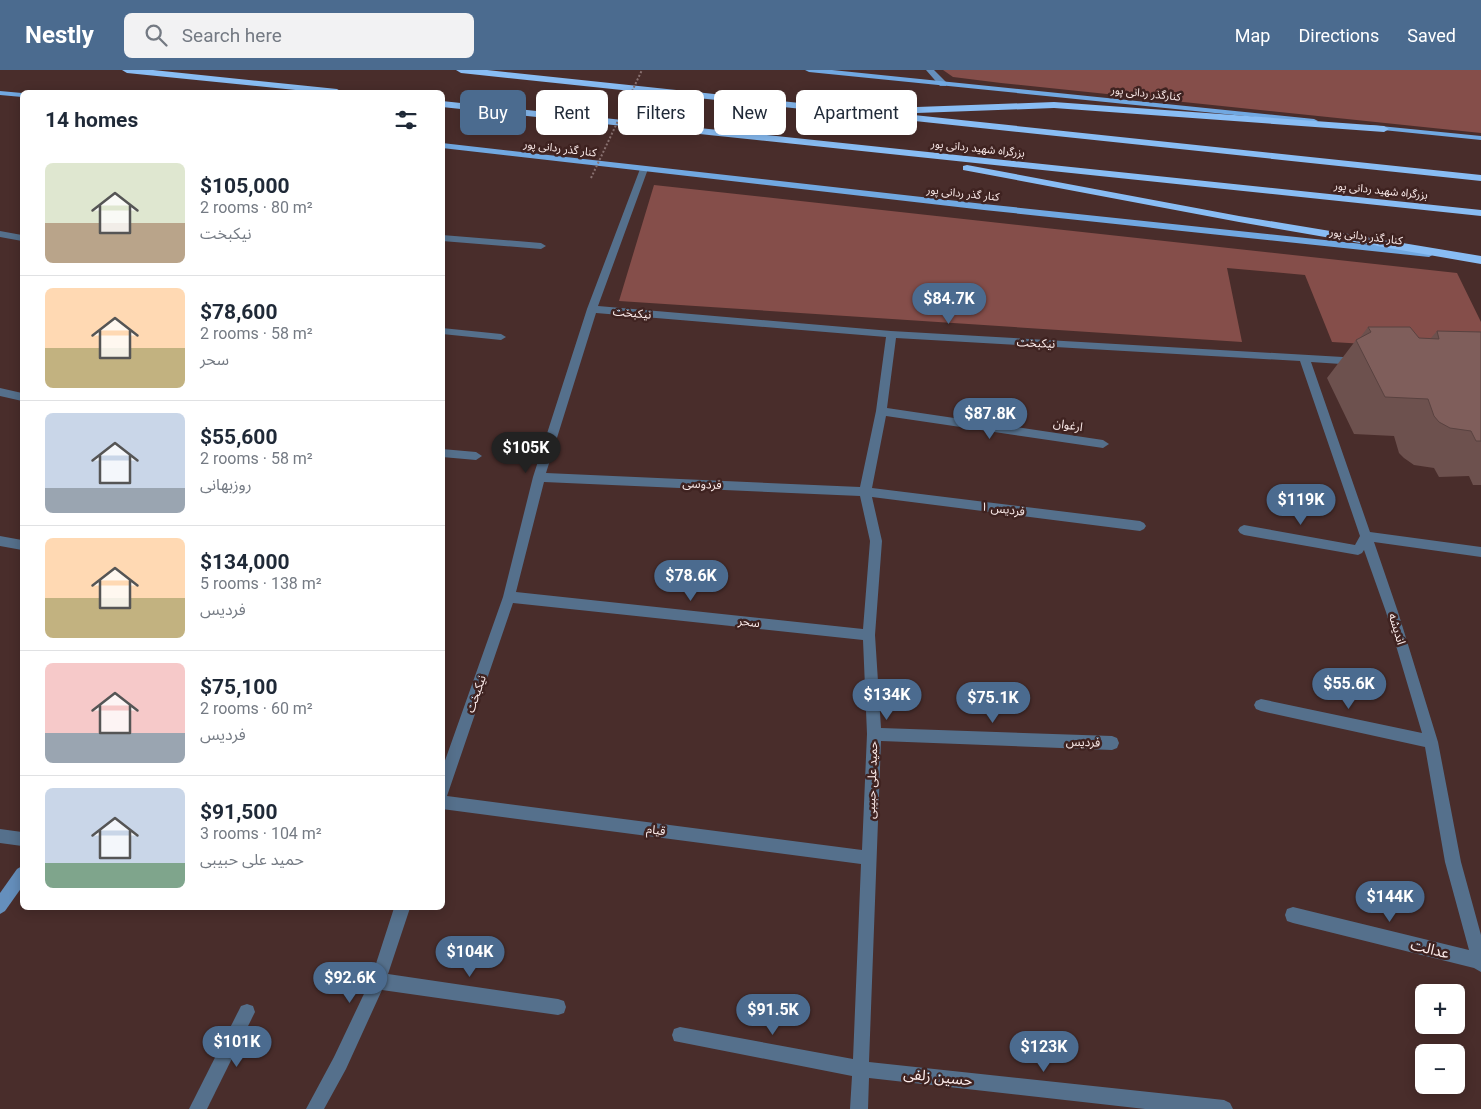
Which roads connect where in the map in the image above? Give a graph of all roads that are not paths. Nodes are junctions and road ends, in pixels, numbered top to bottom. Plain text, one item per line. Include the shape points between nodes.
1 (127, 70) edge
2 (461, 70) edge
3 (811, 70) edge
4 (930, 70) edge
5 (943, 84) junction
6 (318, 90) edge
7 (0, 93) edge
8 (20, 95) edge
9 (445, 104) edge
10 (796, 105) edge
11 (917, 110) edge
12 (917, 118) edge
13 (1384, 129) junction
14 (1481, 138) edge
15 (445, 145) edge
16 (857, 147) junction
17 (644, 169) junction
18 (1481, 178) edge
19 (1481, 213) edge
20 (0, 234) edge
21 (20, 238) edge
22 (445, 238) edge
23 (541, 246) dead end
24 (1481, 260) edge
25 (592, 309) junction
26 (445, 331) edge
27 (891, 334) junction
28 (501, 337) dead end
29 (1304, 358) junction
30 (1363, 361) edge
31 (0, 392) edge
32 (20, 396) edge
33 (881, 411) junction
34 (1103, 444) dead end
35 (445, 453) edge
36 (476, 456) dead end
37 (539, 477) junction
38 (865, 492) junction
39 (1140, 526) dead end
40 (1244, 530) dead end
41 (1366, 536) junction
42 (0, 542) edge
43 (20, 545) edge
44 (1481, 552) edge
45 (509, 597) junction
46 (869, 635) junction
47 (1261, 706) dead end
48 (874, 734) junction
49 (1431, 742) junction
50 (1112, 743) dead end
51 (445, 782) edge
52 (445, 802) edge
53 (0, 836) edge
54 (20, 840) edge
55 (869, 858) junction
56 (20, 877) edge
57 (0, 906) edge
58 (401, 910) edge
59 (1293, 916) dead end
60 (1481, 963) edge
61 (378, 981) junction
62 (558, 1006) dead end
63 (247, 1012) dead end
64 (680, 1035) dead end
65 (860, 1069) junction
66 (198, 1109) edge
67 (315, 1109) edge
68 (859, 1109) edge
69 (1224, 1109) edge

1 - 6 highway
2 - 10 highway, بزرگراه شهید ردانی پور
3 - 5 main road, کنارگذر ردانی پور
4 - 5 main road
5 - 13 main road, کنارگذر ردانی پور
7 - 8 main road
9 - 16 highway, بزرگراه شهید ردانی پور
11 - 13 highway via 1054,105
12 - 18 highway, بزرگراه شهید ردانی پور
13 - 14 main road, کنارگذر ردانی پور
15 - 17 main road, کنار گذر ردانی پور
16 - 19 highway, بزرگراه شهید ردانی پور
16 - 24 highway via 1239,219
17 - 24 main road, کنار گذر ردانی پور
17 - 25 street, نیکبخت
20 - 21 street
22 - 23 street
25 - 27 street, نیکبخت
25 - 37 street, نیکبخت
26 - 28 street
27 - 29 street, نیکبخت
27 - 33 street, حمید علی حبیبی
29 - 30 street, نیکبخت
29 - 41 street, اندیشه
31 - 32 street
33 - 34 street, ارغوان
33 - 38 street, حمید علی حبیبی
35 - 36 street
37 - 38 street, فردوسی
37 - 45 street, نیکبخت
38 - 39 street, فردیس ۱
38 - 46 street, حمید علی حبیبی via 876,541
40 - 41 street via 1358,550
41 - 44 street
41 - 49 street, اندیشه
42 - 43 street
45 - 46 street, سحر
45 - 51 street, نیکبخت
46 - 48 street, حمید علی حبیبی
47 - 49 street
48 - 50 street, فردیس
48 - 55 street, حمید علی حبیبی
49 - 60 street, اندیشه via 1453,862
52 - 55 street, قیام
53 - 54 street
55 - 65 street, حمید علی حبیبی
56 - 57 main road
58 - 61 street
59 - 60 street, عدالت
61 - 62 street
61 - 67 street
63 - 66 street
64 - 65 street, حسین زلفی
65 - 68 street, حمید علی حبیبی
65 - 69 street, حسین زلفی

